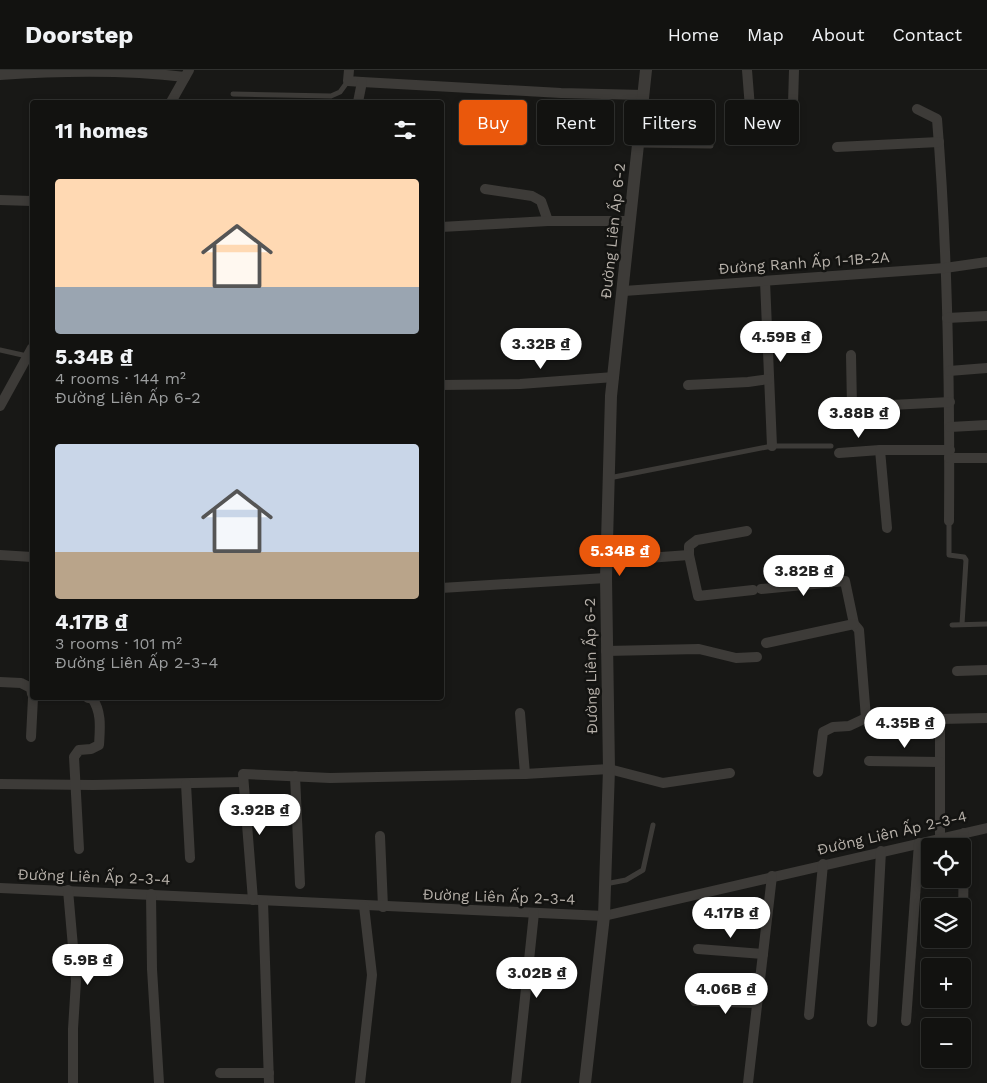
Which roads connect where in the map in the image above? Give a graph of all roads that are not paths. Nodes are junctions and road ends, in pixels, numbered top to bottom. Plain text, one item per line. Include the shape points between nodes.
1 (646, 70) edge
2 (747, 70) edge
3 (794, 70) edge
4 (40, 71) edge
5 (187, 73) edge
6 (349, 75) edge
7 (0, 76) edge
8 (362, 82) junction
9 (233, 94) dead end
10 (644, 95) junction
11 (171, 100) edge
12 (358, 100) edge
13 (643, 100) edge
14 (749, 100) edge
15 (793, 100) edge
16 (918, 109) dead end
17 (939, 142) junction
18 (637, 145) joint
19 (711, 146) dead end
20 (837, 147) dead end
21 (485, 189) dead end
22 (0, 200) edge
23 (30, 201) edge
24 (548, 221) junction
25 (630, 221) junction
26 (444, 227) edge
27 (987, 262) edge
28 (945, 268) junction
29 (765, 281) junction
30 (624, 292) junction
31 (987, 316) edge
32 (947, 318) junction
33 (0, 350) edge
34 (30, 352) edge
35 (851, 355) dead end
36 (987, 368) edge
37 (949, 371) junction
38 (614, 376) junction
39 (770, 378) junction
40 (444, 385) edge
41 (688, 385) dead end
42 (950, 402) junction
43 (0, 406) edge
44 (987, 425) edge
45 (950, 427) junction
46 (772, 446) junction
47 (831, 446) dead end
48 (880, 450) junction
49 (839, 453) dead end
50 (950, 454) junction
51 (987, 458) edge
52 (609, 478) junction
53 (949, 521) joint
54 (888, 528) dead end
55 (747, 532) dead end
56 (689, 555) junction
57 (0, 556) edge
58 (30, 557) edge
59 (606, 561) junction
60 (606, 578) junction
61 (444, 588) edge
62 (854, 624) junction
63 (952, 624) dead end
64 (962, 624) junction
65 (987, 624) edge
66 (766, 643) dead end
67 (606, 650) junction
68 (757, 657) dead end
69 (987, 670) edge
70 (957, 671) dead end
71 (0, 682) edge
72 (30, 688) edge
73 (33, 700) edge
74 (93, 700) edge
75 (520, 713) dead end
76 (866, 718) junction
77 (987, 718) edge
78 (940, 720) junction
79 (31, 738) dead end
80 (869, 762) dead end
81 (940, 762) junction
82 (609, 770) junction
83 (818, 772) dead end
84 (730, 773) dead end
85 (524, 774) junction
86 (295, 776) junction
87 (243, 782) junction
88 (0, 784) edge
89 (76, 784) junction
90 (186, 784) junction
91 (653, 825) dead end
92 (987, 828) edge
93 (964, 833) junction
94 (380, 836) dead end
95 (940, 838) joint
96 (919, 843) joint
97 (80, 848) dead end
98 (881, 851) junction
99 (190, 858) dead end
100 (823, 864) junction
101 (772, 876) junction
102 (300, 884) dead end
103 (605, 884) junction
104 (0, 888) edge
105 (68, 890) junction
106 (152, 894) junction
107 (963, 898) edge
108 (258, 901) junction
109 (364, 906) junction
110 (383, 907) junction
111 (534, 913) junction
112 (604, 916) junction
113 (698, 950) dead end
114 (763, 954) junction
115 (695, 1001) dead end
116 (757, 1003) junction
117 (809, 1015) dead end
118 (906, 1021) dead end
119 (872, 1022) dead end
120 (220, 1074) dead end
121 (269, 1078) edge
122 (73, 1083) edge
123 (159, 1083) edge
124 (360, 1083) edge
125 (516, 1083) edge
126 (586, 1083) edge
127 (748, 1083) edge

1 - 10 street, Đường Liên Ấp 6-2
2 - 14 street
3 - 15 street
4 - 5 street
4 - 7 street
5 - 11 street
6 - 8 street
6 - 9 lane via 340,92 331,96
8 - 10 street via 561,94
8 - 12 street
10 - 13 street, Đường Liên Ấp 6-2
16 - 17 street via 937,119
17 - 20 street
17 - 28 street
18 - 19 lane
18 - 25 street, Đường Liên Ấp 6-2
21 - 24 street via 532,196 541,201
22 - 23 street
24 - 25 street
24 - 26 street
25 - 30 street, Đường Liên Ấp 6-2
27 - 28 street, Đường Ranh Ấp 1-1B-2A
28 - 29 street, Đường Ranh Ấp 1-1B-2A
28 - 32 street
29 - 30 street, Đường Ranh Ấp 1-1B-2A
29 - 39 street
30 - 38 street, Đường Liên Ấp 6-2
31 - 32 street
32 - 37 street
33 - 34 lane
34 - 43 street
35 - 42 street via 852,407
36 - 37 street
37 - 42 street
38 - 40 street via 520,384
38 - 52 street, Đường Liên Ấp 6-2
39 - 41 street
39 - 46 street
42 - 45 street
44 - 45 street
45 - 50 street
46 - 47 lane
46 - 52 lane
48 - 49 street
48 - 50 street
48 - 54 street
50 - 51 street
50 - 53 street
52 - 59 street, Đường Liên Ấp 6-2
53 - 64 lane via 949,556 966,560
55 - 56 street via 697,540 689,546
56 - 59 street
56 - 62 street via 698,596 845,581
57 - 58 street
59 - 60 street, Đường Liên Ấp 6-2
60 - 61 street
60 - 67 street, Đường Liên Ấp 6-2
62 - 66 street
62 - 76 street via 862,653
63 - 64 lane
64 - 65 lane
67 - 68 street via 699,650 736,658
67 - 82 street, Đường Liên Ấp 6-2
69 - 70 street
71 - 72 street via 21,683
73 - 79 street
74 - 89 street via 98,707 99,745 79,750 74,757
75 - 85 street
76 - 78 street via 911,716
76 - 83 street via 823,732
77 - 78 street
78 - 81 street
80 - 81 street
81 - 95 street
82 - 84 street via 663,783
82 - 85 street
82 - 103 street, Đường Liên Ấp 6-2
85 - 86 street
86 - 87 street via 243,774
86 - 102 street
87 - 90 street
87 - 108 street
88 - 89 street
89 - 90 street
89 - 97 street
90 - 99 street
91 - 103 lane via 643,870 626,880
92 - 93 street, Đường Liên Ấp 2-3-4
93 - 95 street, Đường Liên Ấp 2-3-4
93 - 107 street
94 - 110 street
96 - 98 street, Đường Liên Ấp 2-3-4
96 - 118 street
98 - 100 street, Đường Liên Ấp 2-3-4
98 - 119 street
100 - 101 street, Đường Liên Ấp 2-3-4
100 - 117 street
101 - 112 street, Đường Liên Ấp 2-3-4
101 - 114 street
103 - 112 street, Đường Liên Ấp 6-2
104 - 105 street, Đường Liên Ấp 2-3-4
105 - 106 street, Đường Liên Ấp 2-3-4
105 - 122 street via 76,981
106 - 108 street, Đường Liên Ấp 2-3-4
106 - 123 street via 152,969
108 - 109 street, Đường Liên Ấp 2-3-4
108 - 121 street
109 - 110 street, Đường Liên Ấp 2-3-4
109 - 124 street via 372,975
110 - 111 street, Đường Liên Ấp 2-3-4
111 - 112 street, Đường Liên Ấp 2-3-4
111 - 125 street
112 - 126 street, Đường Liên Ấp 6-2
113 - 114 street
114 - 116 street
115 - 116 street
116 - 127 street
120 - 121 street

